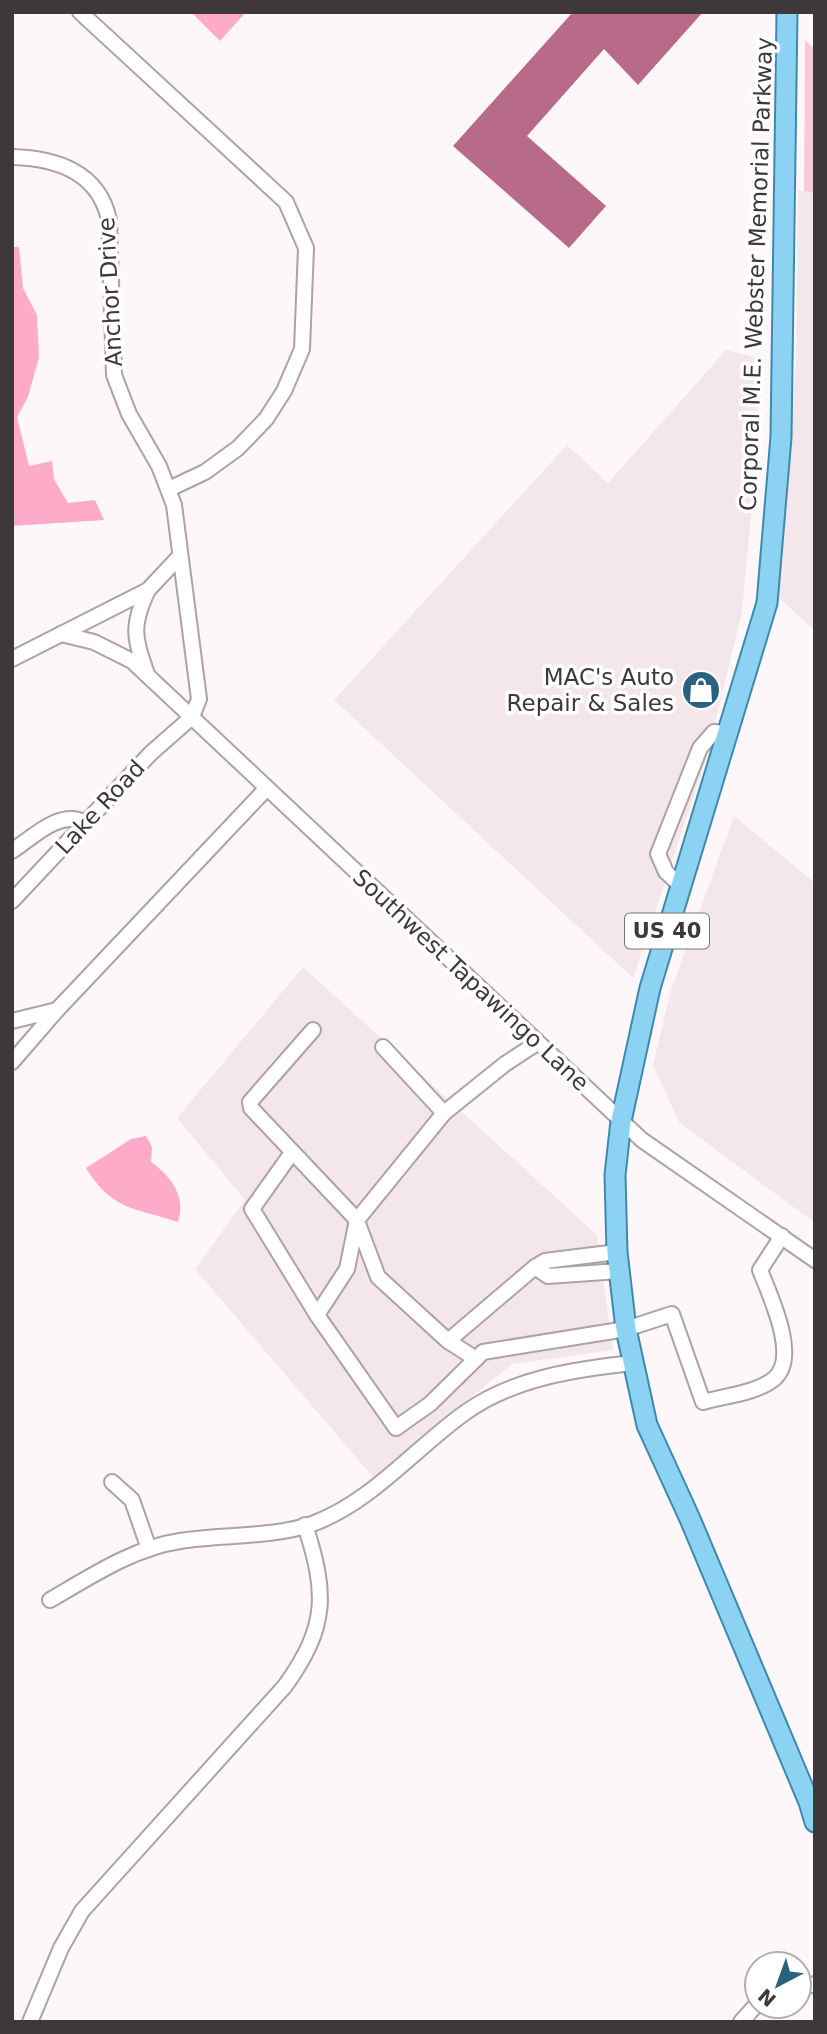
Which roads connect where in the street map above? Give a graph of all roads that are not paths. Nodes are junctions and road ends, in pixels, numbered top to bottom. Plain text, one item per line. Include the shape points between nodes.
1 (80, 12) edge
2 (788, 12) edge
3 (12, 157) edge
4 (169, 489) junction
5 (180, 556) junction
6 (148, 590) junction
7 (61, 634) junction
8 (12, 659) edge
9 (147, 675) junction
10 (192, 717) junction
11 (727, 733) junction
12 (266, 789) junction
13 (85, 823) junction
14 (12, 851) edge
15 (681, 886) junction
16 (12, 901) edge
17 (57, 1010) junction
18 (12, 1021) edge
19 (313, 1030) dead end
20 (537, 1042) junction
21 (383, 1047) dead end
22 (12, 1062) edge
23 (444, 1113) junction
24 (621, 1121) junction
25 (291, 1154) junction
26 (357, 1220) junction
27 (782, 1236) junction
28 (815, 1260) edge
29 (618, 1261) junction
30 (317, 1315) junction
31 (626, 1329) junction
32 (448, 1341) junction
33 (476, 1359) junction
34 (633, 1363) junction
35 (112, 1482) dead end
36 (305, 1525) junction
37 (149, 1549) junction
38 (50, 1600) dead end
39 (815, 1822) edge
40 (30, 2022) edge

1 - 4 street via 286,202 306,248 302,349 284,391 266,419 238,448 205,472
2 - 11 main road, Corporal M.E. Webster Memorial Parkway / US 40 via 778,474 767,603
3 - 4 street, Anchor Drive via 47,159 70,167 105,204 114,375
4 - 5 street, Anchor Drive
5 - 6 street
5 - 10 street, Anchor Drive via 199,699
6 - 7 street
6 - 9 street via 134,633
7 - 8 street
7 - 9 street via 112,648
9 - 10 street, Southwest Tapawingo Lane
10 - 12 street, Southwest Tapawingo Lane
10 - 13 street, Lake Road
11 - 15 main road, Corporal M.E. Webster Memorial Parkway / US 40
11 - 15 street via 715,732 699,748 658,853 666,872
12 - 17 street
12 - 20 street, Southwest Tapawingo Lane
13 - 14 street via 75,818 60,821
13 - 16 street, Lake Road
15 - 24 main road, Corporal M.E. Webster Memorial Parkway / US 40 via 650,988
17 - 18 street
17 - 22 street
19 - 25 street via 250,1102
20 - 23 street
20 - 24 street, Southwest Tapawingo Lane
21 - 23 street
23 - 26 street
24 - 27 street, Southwest Tapawingo Lane
24 - 29 main road, Corporal M.E. Webster Memorial Parkway / US 40 via 615,1175
25 - 26 street
25 - 30 street via 252,1209
26 - 30 street via 346,1269
26 - 32 street via 378,1277
27 - 28 street, Southwest Tapawingo Lane
27 - 31 street via 760,1270 785,1351 775,1378 703,1402 672,1314
29 - 31 main road, Corporal M.E. Webster Memorial Parkway / US 40
29 - 32 street via 545,1261
30 - 33 street via 396,1428 430,1404
31 - 33 street via 483,1352
31 - 34 main road, Corporal M.E. Webster Memorial Parkway / US 40
32 - 33 street
34 - 36 street via 580,1369 520,1385 492,1398 467,1411 347,1506
34 - 39 main road, Corporal M.E. Webster Memorial Parkway / US 40 via 647,1425
35 - 37 street via 132,1500
36 - 37 street
36 - 40 street via 319,1570 321,1596 315,1633 303,1661 82,1911
37 - 38 street

